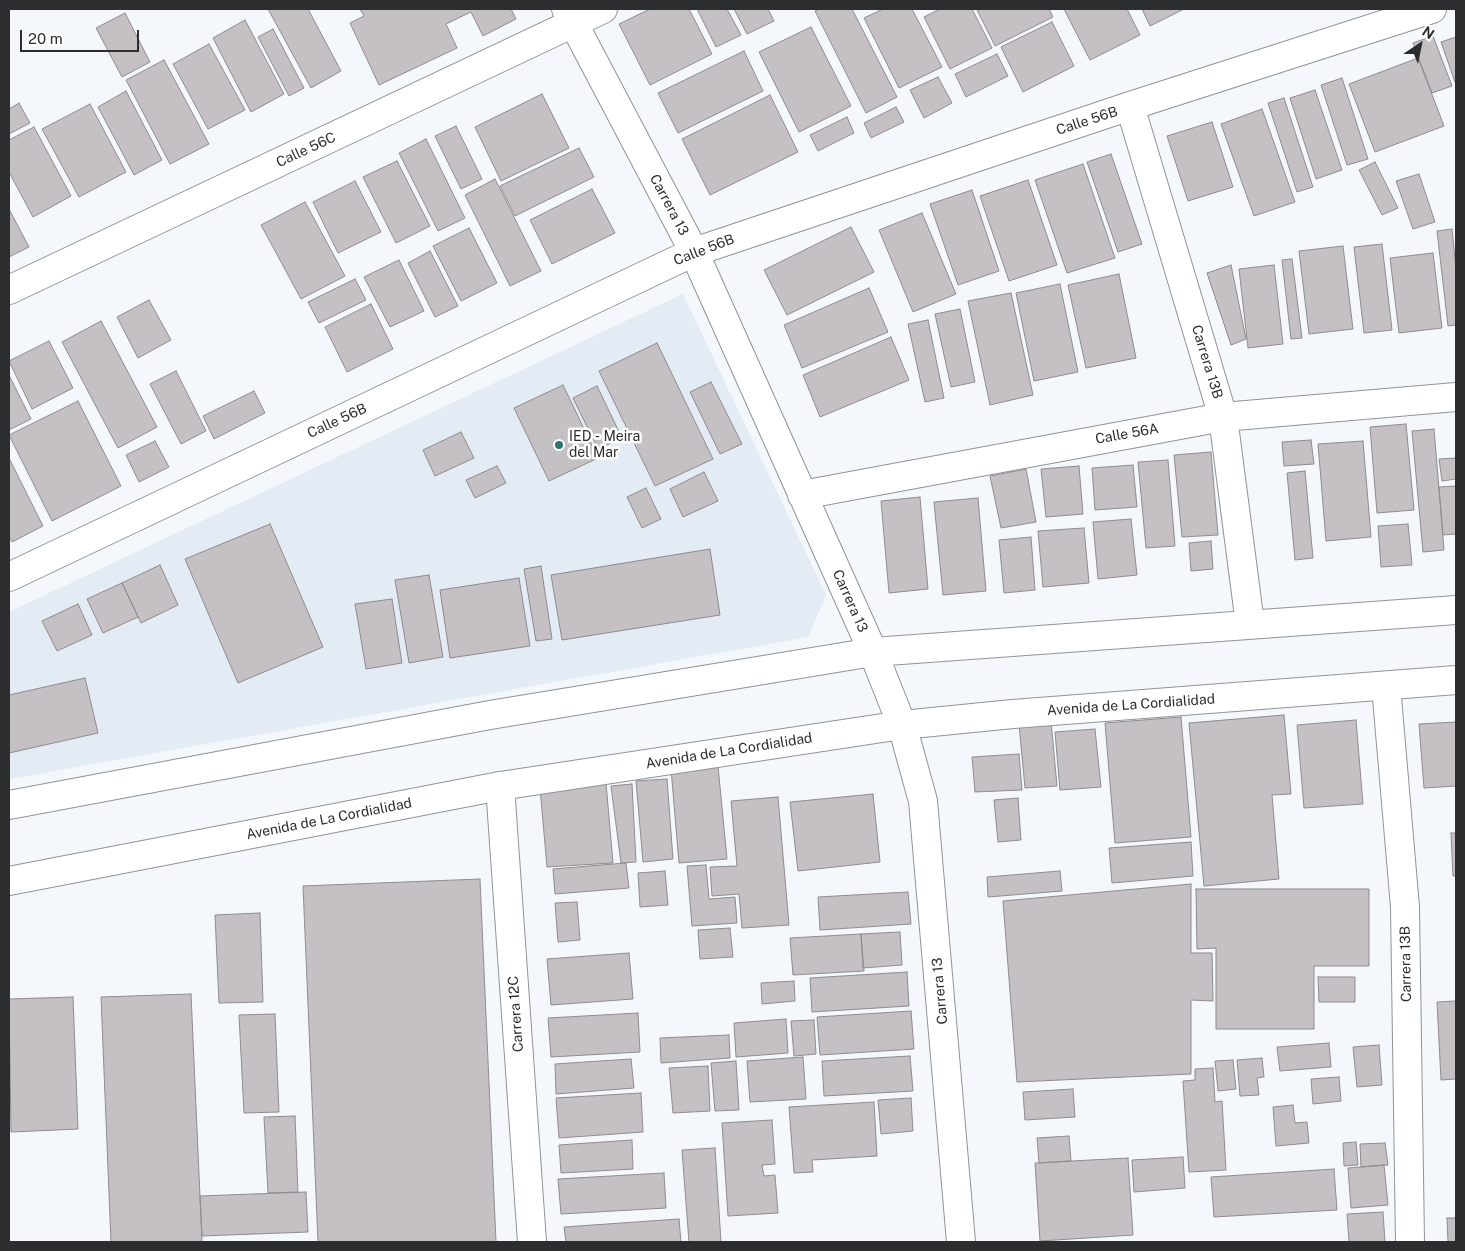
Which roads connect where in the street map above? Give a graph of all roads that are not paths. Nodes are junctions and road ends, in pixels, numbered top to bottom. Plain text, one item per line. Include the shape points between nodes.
1 (603, 9) edge
2 (1432, 9) edge
3 (569, 16) edge
4 (1130, 106) junction
5 (694, 252) junction
6 (9, 290) edge
7 (1456, 397) edge
8 (1223, 417) junction
9 (802, 495) junction
10 (9, 577) edge
11 (1456, 610) edge
12 (1250, 624) junction
13 (873, 652) junction
14 (1456, 680) edge
15 (1386, 686) junction
16 (902, 725) junction
17 (500, 786) junction
18 (9, 805) edge
19 (9, 881) edge
20 (532, 1242) edge
21 (961, 1242) edge
22 (1410, 1242) edge

1 - 3 street, Calle 56C
2 - 4 street, Calle 56B
3 - 5 street, Carrera 13
3 - 6 street, Calle 56C
4 - 5 street, Calle 56B
4 - 8 street, Carrera 13B
5 - 9 street, Carrera 13
5 - 10 street, Calle 56B
7 - 8 street, Calle 56A
8 - 9 street, Calle 56A
8 - 12 street, Carrera 13B
9 - 13 street, Carrera 13
11 - 12 street
12 - 13 street
13 - 16 street, Carrera 13
13 - 18 street via 490,715
14 - 15 street, Avenida de La Cordialidad
15 - 16 street, Avenida de La Cordialidad
15 - 22 street, Carrera 13B via 1405,907
16 - 17 street, Avenida de La Cordialidad
16 - 21 street, Carrera 13 via 923,801
17 - 19 street, Avenida de La Cordialidad
17 - 20 street, Carrera 12C

